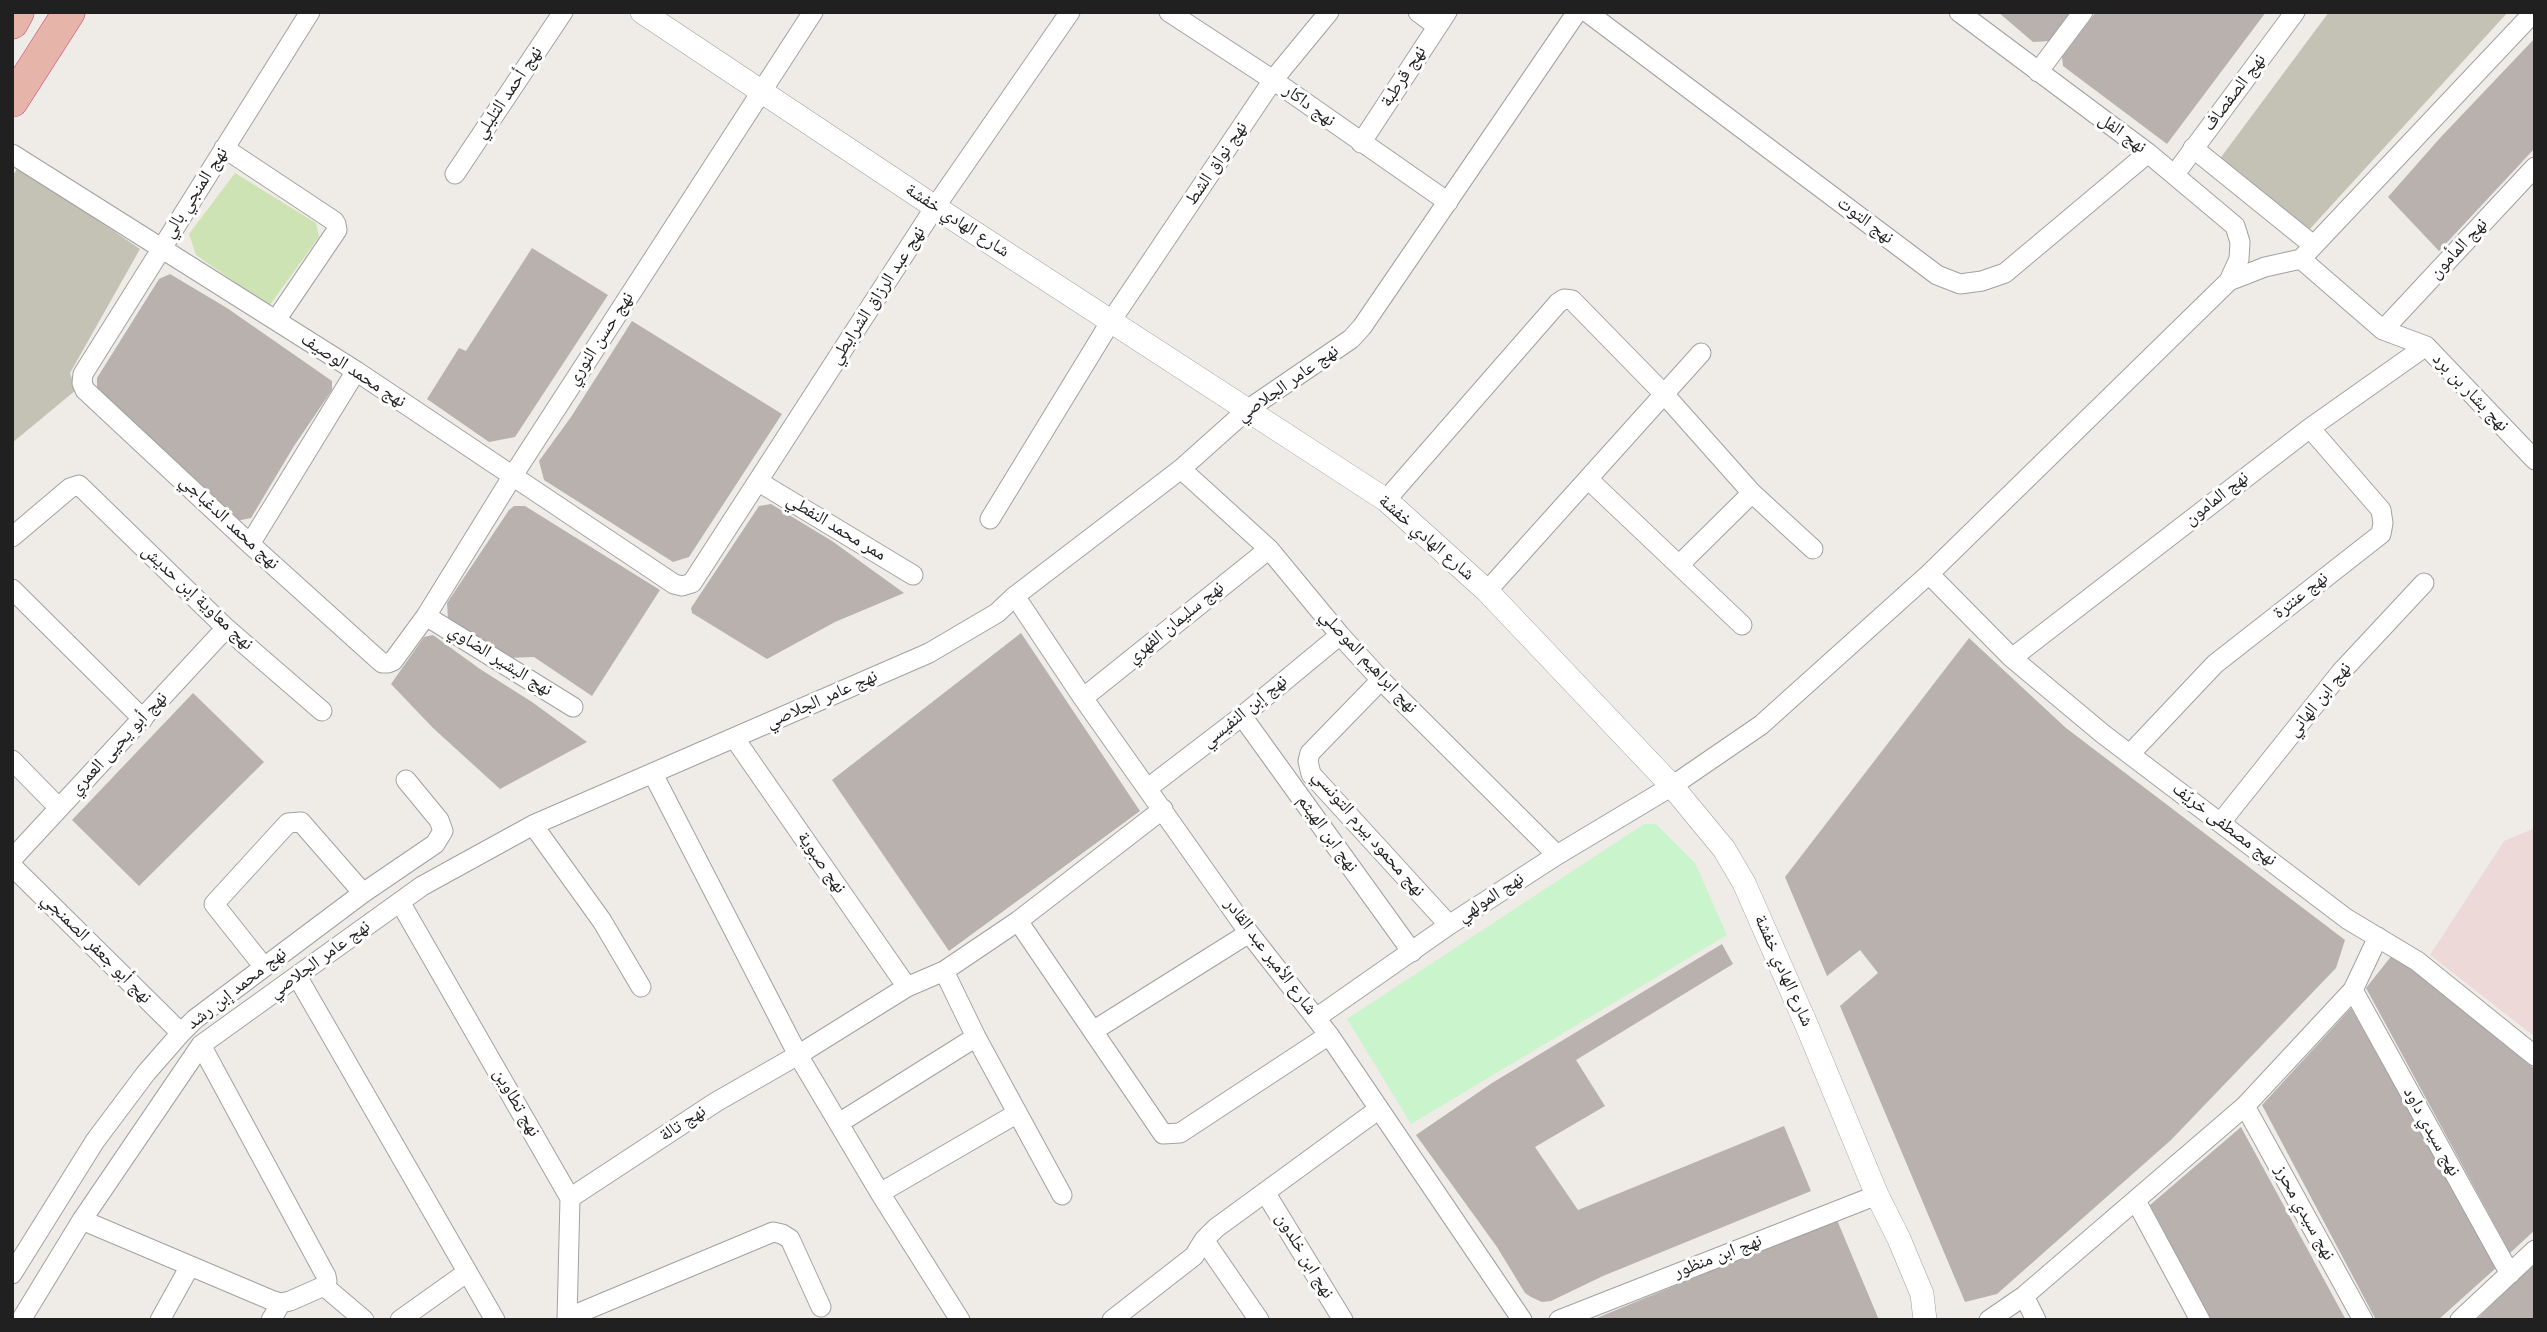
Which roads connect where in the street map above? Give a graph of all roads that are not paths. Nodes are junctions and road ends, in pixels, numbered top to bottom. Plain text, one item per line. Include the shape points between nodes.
1 (18, 12) edge
2 (69, 12) edge
3 (310, 12) edge
4 (563, 12) edge
5 (642, 12) edge
6 (813, 12) edge
7 (1070, 12) edge
8 (1169, 12) edge
9 (1329, 12) edge
10 (1418, 12) edge
11 (1577, 12) edge
12 (1587, 12) edge
13 (1959, 12) edge
14 (2084, 12) edge
15 (2295, 12) edge
16 (2534, 12) edge
17 (1442, 19) edge
18 (12, 23) edge
19 (2038, 72) junction
20 (1273, 80) junction
21 (761, 92) junction
22 (12, 101) edge
23 (1361, 143) junction
24 (224, 148) junction
25 (2193, 148) junction
26 (2148, 153) junction
27 (12, 154) edge
28 (2535, 167) edge
29 (455, 174) dead end
30 (2175, 174) junction
31 (1448, 202) junction
32 (935, 208) junction
33 (161, 247) junction
34 (2307, 252) junction
35 (2229, 281) junction
36 (276, 320) junction
37 (1111, 321) junction
38 (2384, 330) junction
39 (2426, 346) junction
40 (1701, 353) dead end
41 (356, 371) junction
42 (83, 374) joint
43 (1664, 394) junction
44 (1247, 410) junction
45 (2310, 428) junction
46 (2535, 460) edge
47 (1181, 469) junction
48 (512, 477) junction
49 (1588, 479) junction
50 (759, 482) junction
51 (1752, 493) junction
52 (1386, 500) junction
53 (990, 519) dead end
54 (12, 537) edge
55 (250, 544) junction
56 (1269, 549) junction
57 (1813, 550) dead end
58 (1679, 565) junction
59 (1929, 574) junction
60 (913, 575) dead end
61 (692, 583) joint
62 (2424, 583) dead end
63 (12, 589) edge
64 (1487, 591) junction
65 (1015, 597) junction
66 (426, 616) junction
67 (1742, 625) dead end
68 (226, 628) junction
69 (1340, 635) junction
70 (2012, 658) junction
71 (388, 663) joint
72 (1381, 680) junction
73 (1083, 698) junction
74 (573, 707) dead end
75 (322, 711) dead end
76 (1242, 716) junction
77 (143, 719) junction
78 (735, 739) junction
79 (2130, 754) junction
80 (12, 760) edge
81 (653, 774) junction
82 (406, 780) dead end
83 (1672, 786) junction
84 (1148, 788) junction
85 (59, 808) junction
86 (1163, 809) junction
87 (2221, 822) junction
88 (533, 825) junction
89 (1557, 855) junction
90 (12, 859) edge
91 (12, 866) edge
92 (363, 892) junction
93 (400, 902) junction
94 (1018, 921) junction
95 (1449, 925) junction
96 (1249, 933) junction
97 (2378, 937) junction
98 (1412, 952) junction
99 (264, 967) junction
100 (944, 971) junction
101 (298, 976) junction
102 (640, 987) dead end
103 (907, 987) junction
104 (2353, 990) junction
105 (1317, 1018) junction
106 (1093, 1031) junction
107 (181, 1033) junction
108 (1329, 1035) junction
109 (976, 1037) junction
110 (201, 1045) junction
111 (798, 1055) junction
112 (2535, 1056) edge
113 (2245, 1106) junction
114 (1379, 1109) junction
115 (1016, 1114) junction
116 (839, 1123) junction
117 (1265, 1192) junction
118 (880, 1193) junction
119 (1062, 1195) dead end
120 (1877, 1195) junction
121 (570, 1199) junction
122 (2136, 1201) junction
123 (82, 1220) junction
124 (1204, 1240) junction
125 (2535, 1250) edge
126 (15, 1262) edge
127 (190, 1266) junction
128 (466, 1273) junction
129 (2510, 1273) junction
130 (324, 1286) junction
131 (2024, 1296) junction
132 (821, 1307) dead end
133 (276, 1311) edge
134 (567, 1319) edge
135 (21, 1320) edge
136 (160, 1320) edge
137 (364, 1320) edge
138 (400, 1320) edge
139 (495, 1320) edge
140 (960, 1320) edge
141 (1112, 1320) edge
142 (1259, 1320) edge
143 (1343, 1320) edge
144 (1522, 1320) edge
145 (1559, 1320) edge
146 (1925, 1320) edge
147 (1989, 1320) edge
148 (2036, 1320) edge
149 (2200, 1320) edge
150 (2363, 1320) edge
151 (2460, 1320) edge

1 - 18 highway
2 - 22 highway
3 - 24 street, نهج المنجي بالي
4 - 29 street, نهج أحمد التليلي
5 - 21 street, شارع الهادي خفشة
6 - 21 street, نهج حسن النوري
7 - 32 street, نهج عبد الرزاق الشرايطي
8 - 20 street, نهج داكار
9 - 20 street, نهج نواق الشط
10 - 17 street
11 - 31 street, نهج عامر الجلاصي
12 - 26 street, نهج التوت via 1937,275 1960,284 2005,273
13 - 19 street, نهج الفل
14 - 19 street
15 - 25 street, نهج الصفصاف
16 - 34 street
17 - 23 street, نهج قرطبة
19 - 26 street, نهج الفل
20 - 23 street, نهج داكار
20 - 37 street, نهج نواق الشط
21 - 32 street, شارع الهادي خفشة
21 - 48 street, نهج حسن النوري
23 - 31 street, نهج داكار
24 - 33 street, نهج المنجي بالي
24 - 36 street via 336,225 337,230
25 - 30 street, نهج الصفصاف
25 - 34 street, نهج بشار بن برد
26 - 30 street, نهج الفل
27 - 33 street, نهج محمد الوصيف
28 - 38 street, نهج المأمون
30 - 35 street, نهج الفل via 2235,226 2239,259
31 - 44 street, نهج عامر الجلاصي via 1362,327
32 - 37 street, شارع الهادي خفشة
32 - 50 street, نهج عبد الرزاق الشرايطي
33 - 36 street, نهج محمد الوصيف
33 - 42 street, نهج المنجي بالي
34 - 35 street
34 - 38 street, نهج بشار بن برد
35 - 59 street, نهج المولهي
36 - 41 street, نهج محمد الوصيف
37 - 44 street, شارع الهادي خفشة
37 - 53 street, نهج نواق الشط
38 - 39 street, نهج بشار بن برد
39 - 45 street, نهج المامون
39 - 46 street, نهج بشار بن برد
40 - 43 street
41 - 48 street, نهج محمد الوصيف
41 - 55 street
42 - 55 street, نهج محمد الدغباجي via 85,390
43 - 49 street
43 - 51 street
43 - 52 street via 1572,300 1564,299
44 - 47 street, نهج عامر الجلاصي
44 - 52 street, شارع الهادي خفشة
45 - 70 street, نهج المامون
45 - 79 street, نهج عنترة via 2381,510 2381,534 2215,664
47 - 56 street, نهج ابراهيم الموصلي
47 - 65 street, نهج عامر الجلاصي
48 - 61 street, نهج محمد الوصيف via 674,584
48 - 66 street, نهج حسن النوري
49 - 58 street
49 - 64 street
50 - 60 street, ممر محمد النفطي
50 - 61 street, نهج عبد الرزاق الشرايطي
51 - 57 street
51 - 58 street
52 - 64 street, شارع الهادي خفشة
54 - 68 street, نهج معاوية إبن حديش via 79,485
55 - 71 street, نهج محمد الدغباجي via 382,663
56 - 69 street, نهج ابراهيم الموصلي
56 - 73 street, نهج سليمان الفهري
58 - 67 street
59 - 70 street, نهج مصطفى خريّف
59 - 83 street, نهج المولهي via 1761,725
62 - 87 street, نهج ابن الهاني via 2341,672
63 - 77 street
64 - 83 street, شارع الهادي خفشة
65 - 73 street, شارع الأمير عبد القادر
65 - 78 street, نهج عامر الجلاصي via 998,613 929,653
66 - 71 street, نهج حسن النوري
66 - 74 street, نهج البشير الضاوي
68 - 75 street, نهج معاوية إبن حديش
68 - 77 street, نهج أبو يحيى العمري
69 - 72 street, نهج ابراهيم الموصلي
69 - 76 street, نهج إبن النفيسي
70 - 79 street, نهج مصطفى خريّف
72 - 89 street, نهج ابراهيم الموصلي
72 - 95 street, نهج محمود بيرم التونسي via 1310,753 1311,774
73 - 84 street, شارع الأمير عبد القادر
76 - 84 street, نهج إبن النفيسي
76 - 98 street, نهج ابن الهيثم
77 - 85 street, نهج أبو يحيى العمري
78 - 81 street, نهج عامر الجلاصي
78 - 103 street, نهج صبوية
79 - 87 street, نهج مصطفى خريّف
80 - 85 street
81 - 88 street, نهج عامر الجلاصي
81 - 111 street
82 - 92 street, نهج محمد إبن رشد via 443,831 435,844
83 - 89 street, نهج المولهي
83 - 120 street, شارع الهادي خفشة via 1724,849 1744,883
84 - 86 street, شارع الأمير عبد القادر
85 - 90 street, نهج أبو يحيى العمري
86 - 94 street, نهج تالة
86 - 96 street, شارع الأمير عبد القادر
87 - 97 street, نهج مصطفى خريّف via 2347,919
88 - 93 street, نهج عامر الجلاصي
88 - 102 street via 602,921
89 - 95 street, نهج المولهي
91 - 107 street, نهج أبو جعفر الصمنجي
92 - 99 street, نهج محمد إبن رشد
92 - 99 street via 301,822 288,823 214,904
93 - 101 street, نهج عامر الجلاصي
93 - 121 street, نهج تطاوين
94 - 100 street, نهج تالة
94 - 106 street
95 - 98 street, نهج المولهي
96 - 105 street, شارع الأمير عبد القادر
96 - 106 street
97 - 104 street
97 - 112 street, نهج مصطفى خريّف via 2417,961
98 - 105 street, نهج المولهي
99 - 107 street, نهج محمد إبن رشد
100 - 103 street, نهج تالة
100 - 109 street
101 - 110 street, نهج عامر الجلاصي
101 - 128 street
103 - 111 street, نهج تالة
104 - 113 street
104 - 129 street, نهج سيدي داود
105 - 108 street, شارع الأمير عبد القادر
106 - 108 street via 1153,1121 1163,1134 1172,1135
107 - 126 street, نهج محمد إبن رشد via 95,1141
108 - 114 street, شارع الأمير عبد القادر
109 - 115 street
109 - 116 street
110 - 123 street, نهج عامر الجلاصي
110 - 130 street via 326,1276
111 - 116 street
111 - 121 street, نهج تالة via 716,1102
113 - 122 street
113 - 150 street, نهج سيدي محرز
114 - 117 street
114 - 144 street, شارع الأمير عبد القادر
115 - 118 street
115 - 119 street
116 - 118 street
117 - 124 street
117 - 143 street, نهج ابن خلدون
118 - 140 street
120 - 145 street, نهج ابن منظور
120 - 146 street, شارع الهادي خفشة via 1922,1294
121 - 134 street
122 - 131 street
122 - 149 street
123 - 127 street
123 - 135 street, نهج عامر الجلاصي
124 - 141 street via 1194,1256
124 - 142 street
125 - 129 street
127 - 133 street
127 - 136 street
128 - 138 street
128 - 139 street
129 - 151 street
130 - 133 street
130 - 137 street
131 - 147 street
131 - 148 street
132 - 134 street via 790,1239 774,1232

